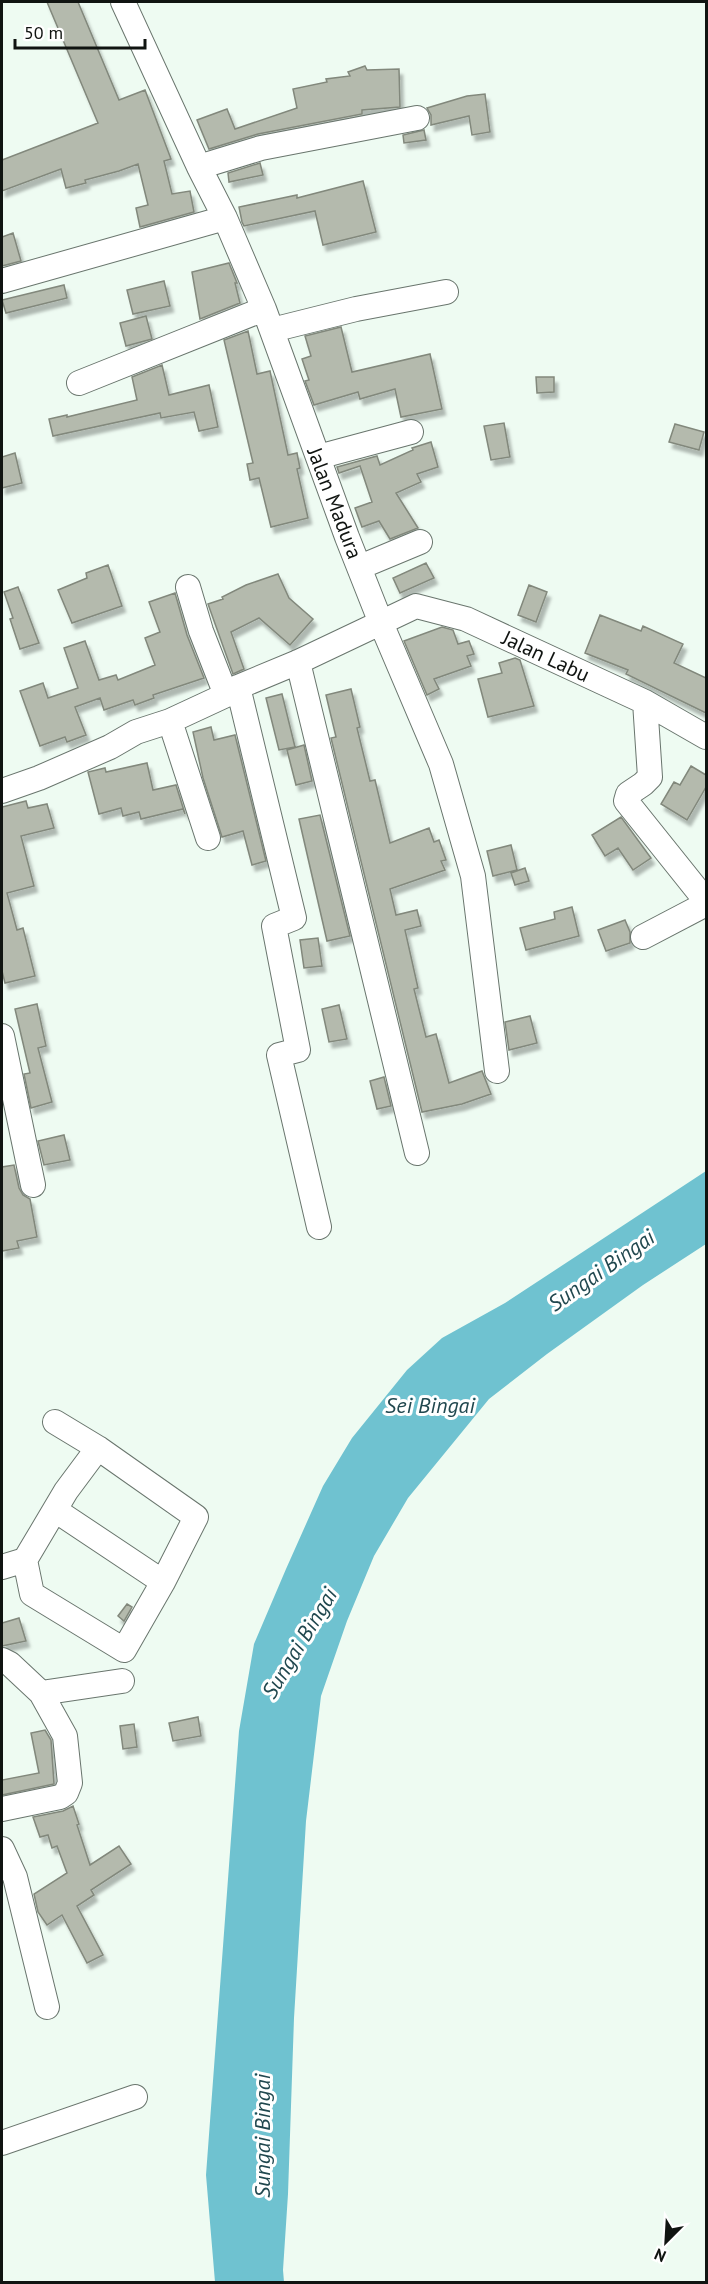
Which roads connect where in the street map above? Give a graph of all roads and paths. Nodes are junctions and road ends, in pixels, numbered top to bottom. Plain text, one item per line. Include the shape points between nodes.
1 (123, 2) edge
2 (417, 118) dead end
3 (199, 167) junction
4 (225, 218) junction
5 (2, 281) edge
6 (446, 292) dead end
7 (268, 320) junction
8 (79, 383) dead end
9 (411, 432) dead end
10 (318, 456) junction
11 (420, 542) dead end
12 (360, 567) junction
13 (188, 587) dead end
14 (381, 623) junction
15 (298, 662) junction
16 (232, 691) junction
17 (645, 702) junction
18 (170, 720) junction
19 (706, 737) edge
20 (2, 791) edge
21 (208, 838) dead end
22 (706, 903) edge
23 (643, 937) dead end
24 (2, 1036) edge
25 (497, 1071) dead end
26 (417, 1153) dead end
27 (33, 1185) dead end
28 (319, 1227) dead end
29 (55, 1422) dead end
30 (98, 1448) junction
31 (55, 1510) junction
32 (25, 1560) junction
33 (2, 1567) edge
34 (163, 1582) junction
35 (2, 1660) edge
36 (122, 1681) dead end
37 (42, 1693) junction
38 (2, 1809) edge
39 (2, 1849) edge
40 (47, 2007) dead end
41 (135, 2097) dead end
42 (2, 2143) edge

1 - 3 street, Jalan Madura
2 - 3 street via 261,148
3 - 4 street, Jalan Madura
4 - 5 street
4 - 7 street, Jalan Madura
6 - 7 street
7 - 8 street
7 - 10 street, Jalan Madura
9 - 10 street
10 - 12 street, Jalan Madura
11 - 12 street
12 - 14 street, Jalan Madura
13 - 16 street via 201,631
14 - 15 street
14 - 17 street, Jalan Labu via 416,606 466,619
14 - 25 street, Jalan Madura via 441,764 473,876
15 - 16 street
15 - 26 street
16 - 18 street
16 - 28 street via 294,918 274,926 298,1050 279,1055
17 - 19 street, Jalan Labu
17 - 22 street via 650,772 626,801
18 - 20 street
18 - 21 street
22 - 23 street
24 - 27 street
29 - 30 street
30 - 31 street
30 - 34 street via 196,1517
31 - 32 street
31 - 34 street
32 - 33 street
32 - 34 street via 32,1594 124,1650
35 - 37 street
36 - 37 street
37 - 38 street via 65,1736 70,1783 60,1797
39 - 40 street via 15,1877
41 - 42 street

